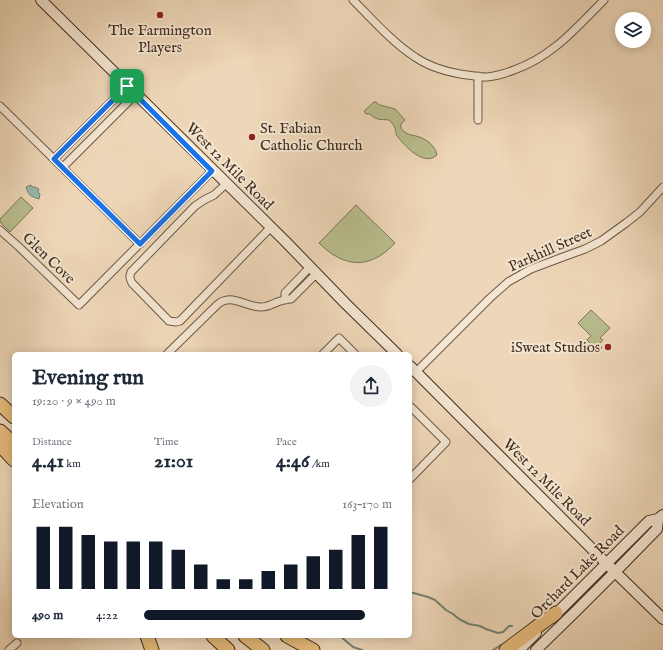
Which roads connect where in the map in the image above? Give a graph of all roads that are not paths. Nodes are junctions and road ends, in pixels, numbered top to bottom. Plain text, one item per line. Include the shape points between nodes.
1 (41, 0) edge
2 (353, 0) edge
3 (604, 0) edge
4 (478, 76) junction
5 (127, 86) junction
6 (136, 94) junction
7 (0, 106) edge
8 (478, 120) dead end
9 (54, 159) junction
10 (63, 167) junction
11 (212, 171) junction
12 (226, 184) junction
13 (663, 187) edge
14 (271, 227) junction
15 (0, 230) edge
16 (140, 244) junction
17 (314, 270) junction
18 (170, 352) edge
19 (325, 352) edge
20 (353, 352) edge
21 (395, 352) edge
22 (412, 370) edge
23 (0, 396) edge
24 (0, 404) edge
25 (12, 406) edge
26 (412, 408) edge
27 (12, 415) edge
28 (0, 431) edge
29 (12, 442) edge
30 (0, 445) edge
31 (12, 458) edge
32 (412, 477) edge
33 (661, 517) edge
34 (607, 563) junction
35 (615, 572) junction
36 (556, 614) junction
37 (663, 619) edge
38 (148, 638) edge
39 (216, 638) edge
40 (243, 638) edge
41 (248, 638) edge
42 (291, 638) edge
43 (17, 643) dead end
44 (9, 650) edge
45 (152, 650) edge
46 (228, 650) edge
47 (256, 650) edge
48 (263, 650) edge
49 (313, 650) edge
50 (506, 650) edge
51 (519, 650) edge
52 (536, 650) edge

1 - 5 main road, West 12 Mile Road
2 - 4 street via 392,40 416,58 444,71
3 - 4 street via 567,38 538,59 505,73 488,77
4 - 8 street
5 - 6 main road, West 12 Mile Road
5 - 9 street
6 - 10 street
6 - 11 main road, West 12 Mile Road
7 - 9 street
9 - 10 street
10 - 16 street
11 - 12 main road, West 12 Mile Road
11 - 16 street
12 - 14 main road, West 12 Mile Road
12 - 14 street via 214,195 195,206 129,275 132,283 169,321 180,320
13 - 22 street, Parkhill Street via 640,212 601,241 531,269 508,282
14 - 17 main road, West 12 Mile Road
15 - 16 street, Glen Cove via 79,305
17 - 18 street via 291,299 261,307 223,300
17 - 21 main road, West 12 Mile Road
19 - 20 street via 339,338
22 - 34 main road, West 12 Mile Road
23 - 25 highway
24 - 27 highway
26 - 32 street via 446,442
28 - 29 highway
30 - 31 highway
33 - 34 main road, Orchard Lake Road via 649,521
33 - 35 main road, Orchard Lake Road via 657,529
34 - 35 main road, West 12 Mile Road
34 - 36 main road, Orchard Lake Road
35 - 37 main road, West 12 Mile Road
35 - 52 main road, Orchard Lake Road
36 - 50 highway
36 - 51 main road, Orchard Lake Road
38 - 45 highway
39 - 46 highway
40 - 47 highway
41 - 48 highway
42 - 49 highway
43 - 44 street

